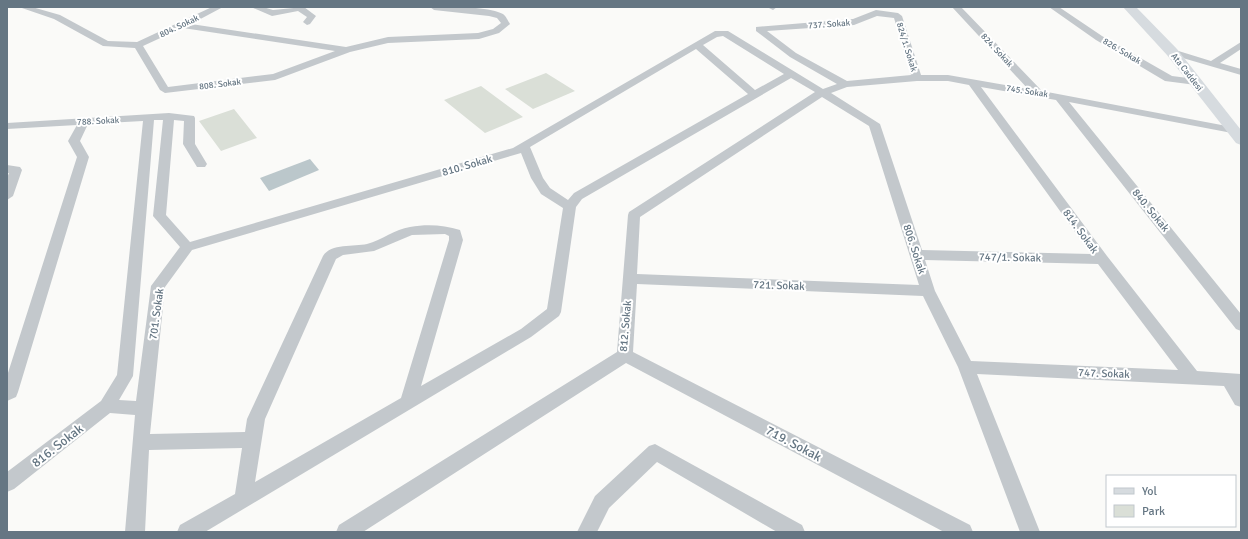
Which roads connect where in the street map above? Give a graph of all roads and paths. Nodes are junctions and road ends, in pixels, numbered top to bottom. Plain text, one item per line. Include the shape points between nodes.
1 (23, 7) edge
2 (219, 7) edge
3 (255, 7) edge
4 (434, 7) edge
5 (956, 7) edge
6 (1053, 7) edge
7 (1132, 8) edge
8 (898, 16) joint
9 (307, 22) dead end
10 (183, 25) junction
11 (725, 33) joint
12 (138, 45) junction
13 (697, 45) junction
14 (1241, 45) edge
15 (347, 50) junction
16 (1172, 52) junction
17 (1212, 64) junction
18 (1241, 72) edge
19 (791, 74) junction
20 (917, 78) junction
21 (972, 82) junction
22 (1196, 82) junction
23 (845, 84) junction
24 (821, 93) junction
25 (1038, 93) junction
26 (755, 95) junction
27 (1059, 97) junction
28 (169, 116) junction
29 (149, 118) junction
30 (84, 122) junction
31 (7, 126) edge
32 (1232, 130) junction
33 (1241, 140) edge
34 (524, 146) junction
35 (201, 164) dead end
36 (7, 170) edge
37 (7, 196) edge
38 (570, 206) junction
39 (187, 247) junction
40 (917, 255) junction
41 (1102, 259) junction
42 (629, 279) junction
43 (928, 291) junction
44 (1241, 325) edge
45 (625, 355) junction
46 (966, 367) junction
47 (1193, 377) junction
48 (1235, 381) edge
49 (7, 394) edge
50 (1241, 400) edge
51 (408, 402) junction
52 (107, 406) junction
53 (144, 409) junction
54 (253, 440) junction
55 (141, 442) junction
56 (7, 483) edge
57 (243, 499) junction
58 (135, 532) edge
59 (187, 532) edge
60 (346, 532) edge
61 (587, 532) edge
62 (795, 532) edge
63 (963, 532) edge
64 (1030, 532) edge

1 - 12 street via 57,17 106,44
2 - 10 street, 804. Sokak
3 - 9 street via 272,13 300,8 312,16
4 - 15 street, 808. Sokak via 500,16 506,24 496,31 479,36 388,40
5 - 25 street, 824. Sokak
6 - 22 street, 826. Sokak via 1099,38 1169,79
7 - 16 main road, Ata Caddesi
8 - 20 street, 824/1. Sokak
8 - 23 street, 737. Sokak via 876,13 854,22 758,29 793,55
10 - 12 street, 804. Sokak
10 - 15 street
11 - 13 street, 810. Sokak via 715,34
11 - 19 street, 806. Sokak
12 - 15 street, 808. Sokak via 165,90 275,77
13 - 26 street
13 - 34 street, 810. Sokak
14 - 17 street
16 - 17 street
16 - 22 main road, Ata Caddesi
17 - 18 street
19 - 24 street, 806. Sokak
19 - 26 street
20 - 21 street, 745. Sokak via 948,78
20 - 23 street, 745. Sokak
21 - 25 street, 745. Sokak
21 - 41 street, 814. Sokak
22 - 32 main road, Ata Caddesi
23 - 24 street, 745. Sokak
24 - 40 street, 806. Sokak via 874,124
24 - 42 street, 812. Sokak via 634,215
25 - 27 street, 745. Sokak
26 - 38 street via 578,196
27 - 32 street, 745. Sokak
27 - 44 street, 840. Sokak
28 - 29 street, 788. Sokak
28 - 35 street, 788. Sokak via 190,118 189,144
28 - 39 street via 159,216
29 - 30 street, 788. Sokak
29 - 52 street via 125,376
30 - 31 street, 788. Sokak
30 - 49 street via 74,141 83,157 10,392
32 - 33 main road, Ata Caddesi
34 - 38 street via 545,192
34 - 39 street, 810. Sokak
36 - 37 street via 16,170
38 - 51 street via 554,312 526,333
39 - 53 street, 701. Sokak via 158,286
40 - 41 street, 747/1. Sokak
40 - 43 street, 806. Sokak
41 - 47 street, 814. Sokak
42 - 43 street, 721. Sokak
42 - 45 street, 812. Sokak
43 - 46 street, 806. Sokak
45 - 60 street, 812. Sokak
45 - 63 street, 719. Sokak
46 - 47 street, 747. Sokak
46 - 64 street, 806. Sokak
47 - 48 street, 747. Sokak
48 - 50 street
51 - 54 street via 456,240 455,233 445,230 410,232 369,248 341,251 330,256 256,419
51 - 57 street
52 - 53 street
52 - 56 street, 816. Sokak
53 - 55 street, 701. Sokak
54 - 55 street
54 - 57 street
55 - 58 street, 701. Sokak
57 - 59 street
61 - 62 street via 602,502 655,452

